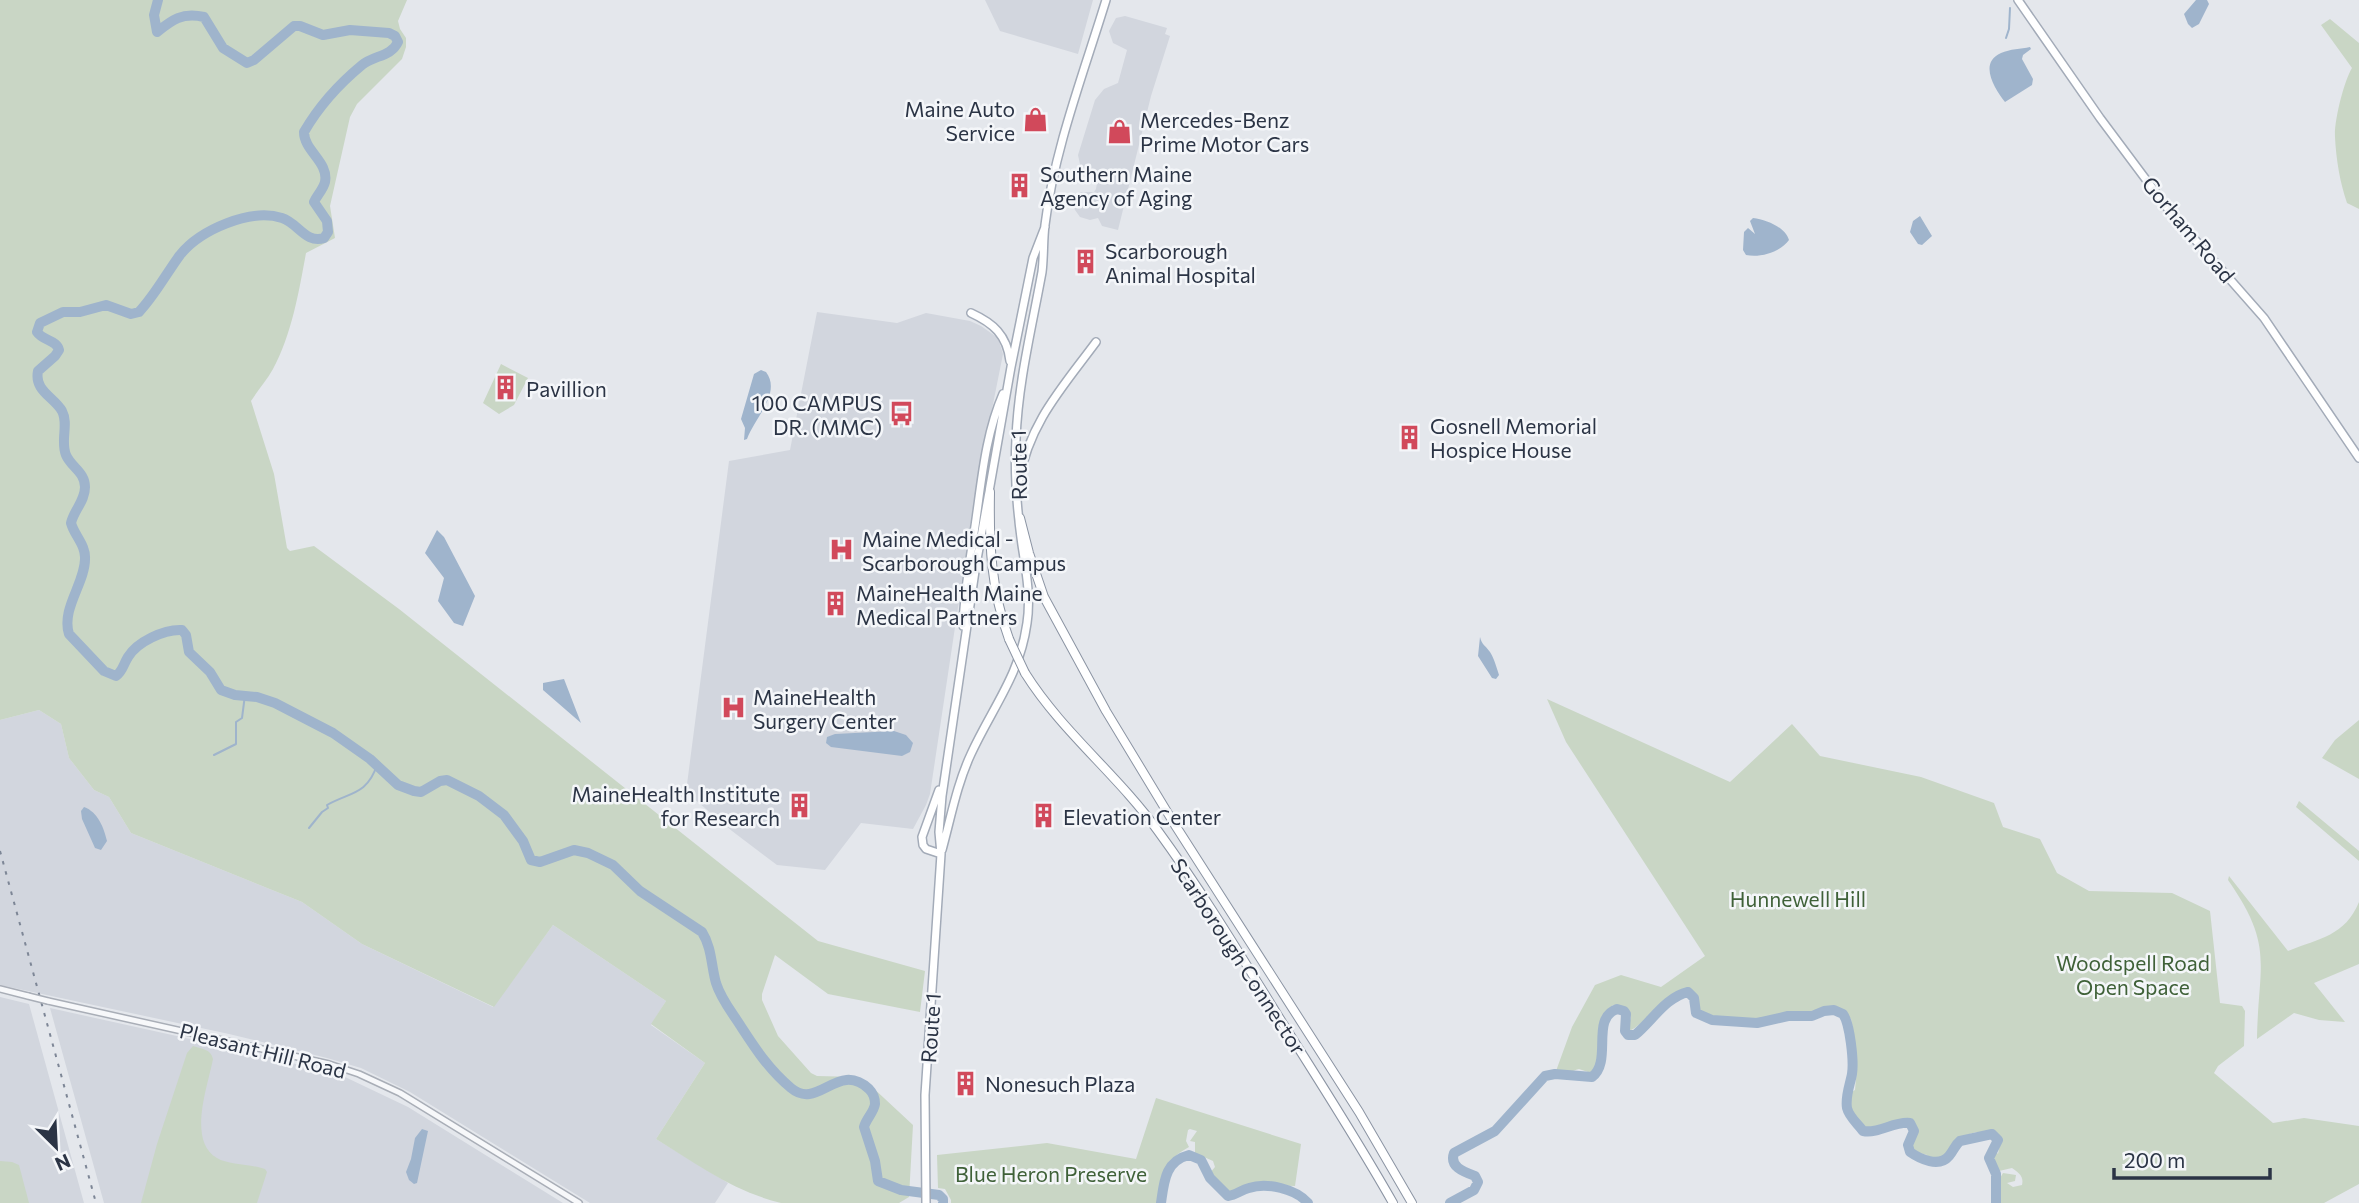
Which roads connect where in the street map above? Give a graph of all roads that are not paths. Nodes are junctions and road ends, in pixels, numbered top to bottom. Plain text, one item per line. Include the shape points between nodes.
1 (1106, 0) edge
2 (2018, 0) edge
3 (1045, 228) junction
4 (971, 313) dead end
5 (1096, 342) dead end
6 (1011, 367) junction
7 (1008, 383) junction
8 (2359, 458) edge
9 (990, 492) junction
10 (1017, 499) junction
11 (1020, 518) junction
12 (962, 665) junction
13 (946, 769) junction
14 (941, 854) junction
15 (0, 989) edge
16 (579, 1203) edge
17 (926, 1203) edge
18 (1393, 1203) edge
19 (1412, 1203) edge

1 - 3 main road, Route 1 via 1068,124
2 - 8 main road, Gorham Road via 2168,209 2264,318
3 - 6 main road, Route 1 via 1033,258
3 - 10 main road, Route 1 via 1017,423
4 - 6 main road via 1001,334
5 - 10 main road via 1033,432
6 - 7 main road, Route 1
7 - 9 main road, Route 1
7 - 12 main road via 995,415 984,469 966,586
9 - 12 main road, Route 1
9 - 18 highway, Scarborough Connector, bridge via 991,574 1009,639 1026,673 1048,707 1119,782 1163,838 1350,1128
10 - 11 main road, Route 1
11 - 14 main road, Route 1 via 1029,601 1025,636 1010,682 965,767
11 - 19 highway, Scarborough Connector via 1044,597 1111,719
12 - 13 main road, Route 1
13 - 14 main road, Route 1
13 - 14 main road via 922,836 926,849
14 - 17 main road, Route 1 via 926,1080
15 - 16 street, Pleasant Hill Road, bridge via 329,1063 359,1074 400,1093

